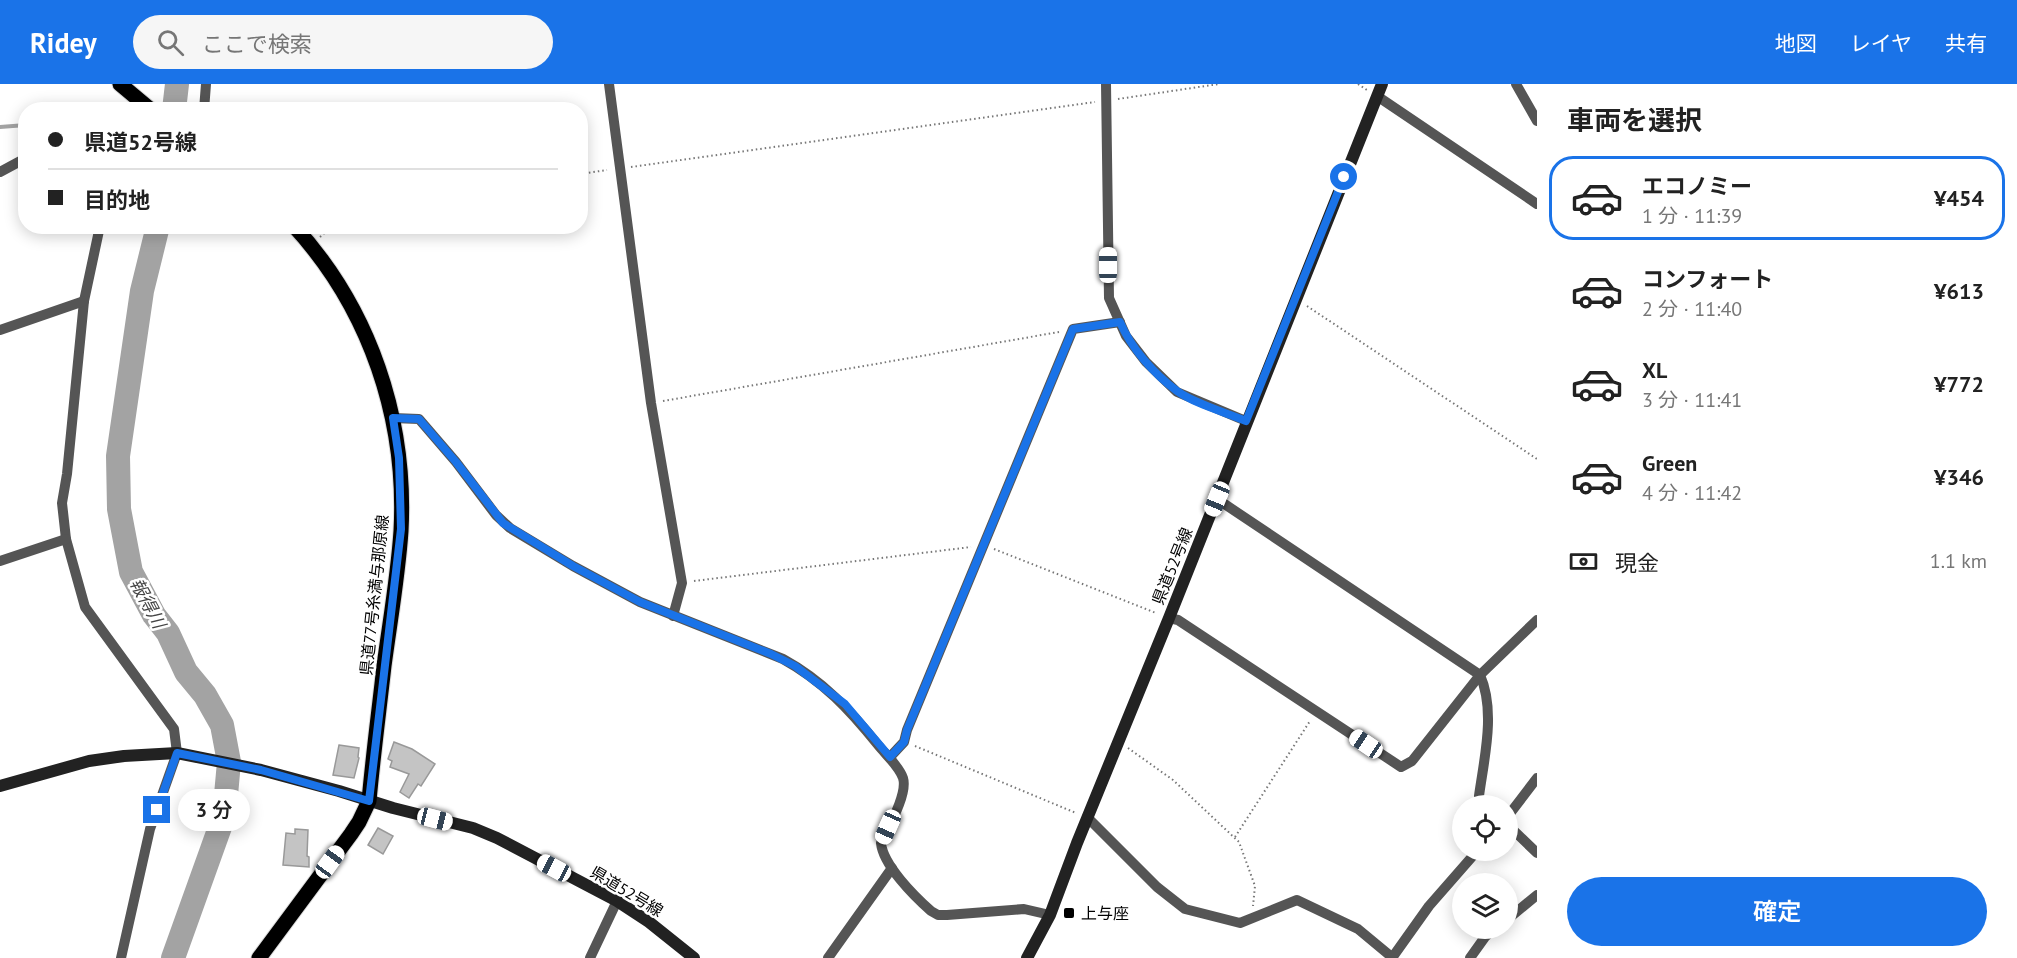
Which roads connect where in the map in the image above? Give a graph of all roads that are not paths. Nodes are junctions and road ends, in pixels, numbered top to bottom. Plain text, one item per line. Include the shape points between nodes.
1 (120, 84) edge
2 (206, 84) edge
3 (609, 84) edge
4 (1106, 84) edge
5 (1516, 84) edge
6 (1379, 90) edge
7 (141, 102) edge
8 (205, 102) edge
9 (1537, 121) edge
10 (18, 162) edge
11 (0, 172) edge
12 (1537, 204) edge
13 (98, 234) edge
14 (301, 234) edge
15 (84, 301) junction
16 (1120, 322) junction
17 (0, 330) edge
18 (393, 418) junction
19 (1246, 421) junction
20 (1217, 499) junction
21 (66, 539) junction
22 (0, 561) edge
23 (673, 616) junction
24 (1169, 618) junction
25 (1537, 620) edge
26 (1480, 675) junction
27 (177, 753) junction
28 (890, 757) junction
29 (1537, 778) edge
30 (0, 786) edge
31 (1479, 795) edge
32 (369, 801) junction
33 (1518, 803) edge
34 (1088, 818) junction
35 (1518, 835) edge
36 (1537, 853) edge
37 (1469, 861) edge
38 (892, 868) junction
39 (1537, 895) edge
40 (617, 901) junction
41 (1518, 911) edge
42 (1050, 915) junction
43 (1484, 939) edge
44 (121, 958) edge
45 (259, 958) edge
46 (590, 958) edge
47 (694, 958) edge
48 (828, 958) edge
49 (1027, 958) edge
50 (1393, 958) edge
51 (1470, 958) edge

1 - 7 main road
2 - 8 street
3 - 23 street via 651,403 682,583
4 - 16 street via 1109,298
5 - 9 street
6 - 12 street
6 - 19 main road, 県道52号線
10 - 11 street
13 - 15 street
14 - 18 main road, 県道77号糸満与那原線 via 353,308 378,361
15 - 17 street
15 - 21 street via 62,503
16 - 19 street via 1146,362 1177,392
16 - 28 street via 1073,329 904,742
18 - 23 street via 419,419 503,523 573,566
18 - 32 main road, 県道77号糸満与那原線 via 399,458 401,529
19 - 20 main road, 県道52号線
20 - 24 main road, 県道52号線
20 - 26 street
21 - 22 street
21 - 27 street via 85,607 174,729
23 - 28 street via 771,654 804,672 845,704
24 - 26 street via 1178,620 1401,767 1412,760
24 - 34 main road, 県道52号線
25 - 26 street
26 - 31 street via 1485,685 1487,722
27 - 30 main road, 県道52号線 via 89,761
27 - 32 main road, 県道52号線 via 261,770
27 - 44 street via 150,829
28 - 38 street via 903,778 901,799 881,843
29 - 33 street
32 - 40 main road, 県道52号線 via 473,828
32 - 45 main road, 県道77号糸満与那原線 via 351,834
34 - 42 main road, 県道52号線
34 - 50 street via 1157,887 1185,909 1240,923 1297,900 1358,929
35 - 36 street
37 - 50 street
38 - 42 street via 938,915 1024,909
38 - 48 street
39 - 41 street
40 - 46 street
40 - 47 main road, 県道52号線
42 - 49 main road, 県道52号線
43 - 51 street

